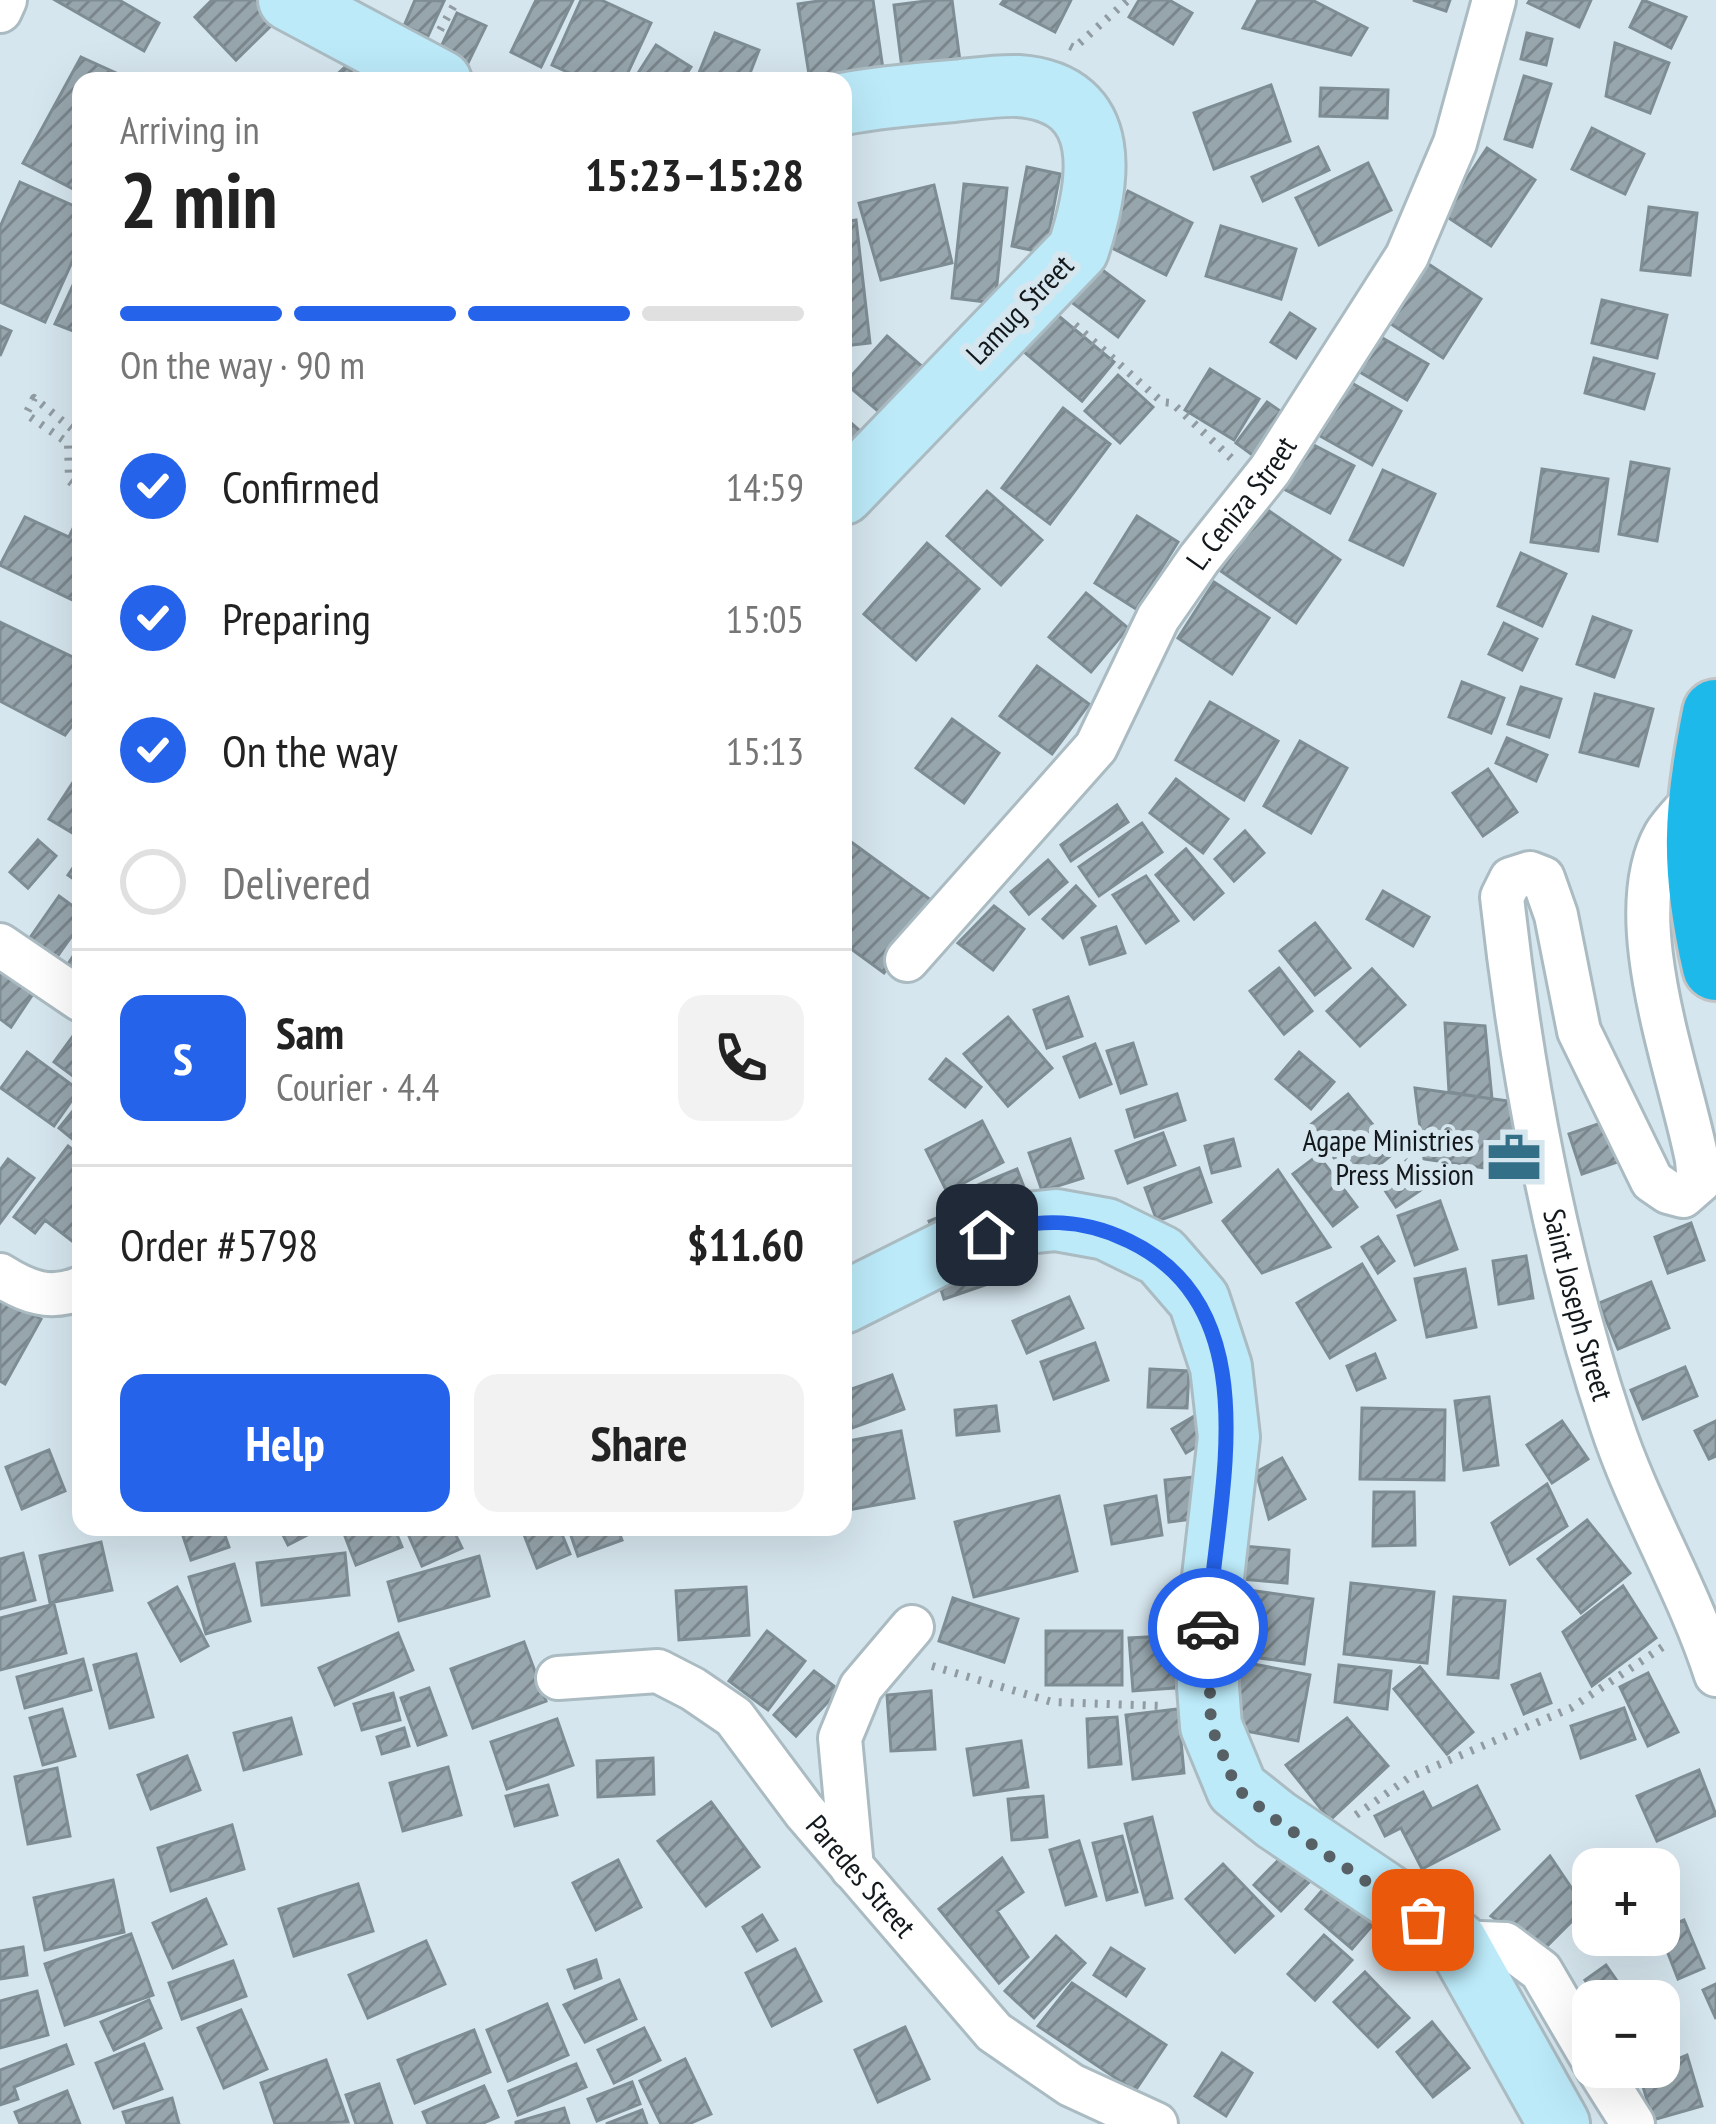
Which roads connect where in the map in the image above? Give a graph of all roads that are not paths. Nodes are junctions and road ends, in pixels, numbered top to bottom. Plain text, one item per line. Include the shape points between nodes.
1 (5, 0) edge
2 (289, 0) edge
3 (1494, 0) edge
4 (0, 11) edge
5 (424, 72) edge
6 (852, 103) edge
7 (852, 485) edge
8 (1716, 713) edge
9 (1701, 793) junction
10 (0, 945) edge
11 (907, 960) dead end
12 (1716, 968) edge
13 (72, 994) edge
14 (0, 1275) edge
15 (72, 1290) edge
16 (852, 1298) edge
17 (905, 1636) road end
18 (1716, 1675) edge
19 (558, 1678) dead end
20 (852, 1869) junction
21 (1456, 1942) junction
22 (1572, 2024) edge
23 (1611, 2088) edge
24 (1156, 2124) edge
25 (1559, 2124) edge
26 (1633, 2124) edge

1 - 4 street
2 - 5 street
3 - 11 street, L. Ceniza Street via 1455,143 1407,256 1270,470 1158,618 1096,747
6 - 7 street, Lamug Street via 1018,86 1054,94 1085,119 1096,156 1094,202 1078,250
8 - 9 highway
9 - 12 highway via 1697,858
9 - 18 street, Saint Joseph Street via 1665,835 1646,908 1661,1013 1697,1160 1699,1182 1683,1196 1652,1181 1579,1030 1543,878 1511,879 1502,897 1533,1107 1575,1308 1612,1429
10 - 13 street
14 - 15 street via 48,1297
16 - 21 street via 1017,1224 1056,1220 1106,1229 1161,1256 1199,1300 1221,1367 1229,1437 1208,1622 1211,1726 1237,1789
17 - 20 street via 861,1687 840,1738
19 - 20 street, Paredes Street via 658,1671 693,1689 734,1717
20 - 24 street, Paredes Street via 994,2032 1071,2085
21 - 22 street via 1505,1944 1541,1971
21 - 25 street
23 - 26 street

